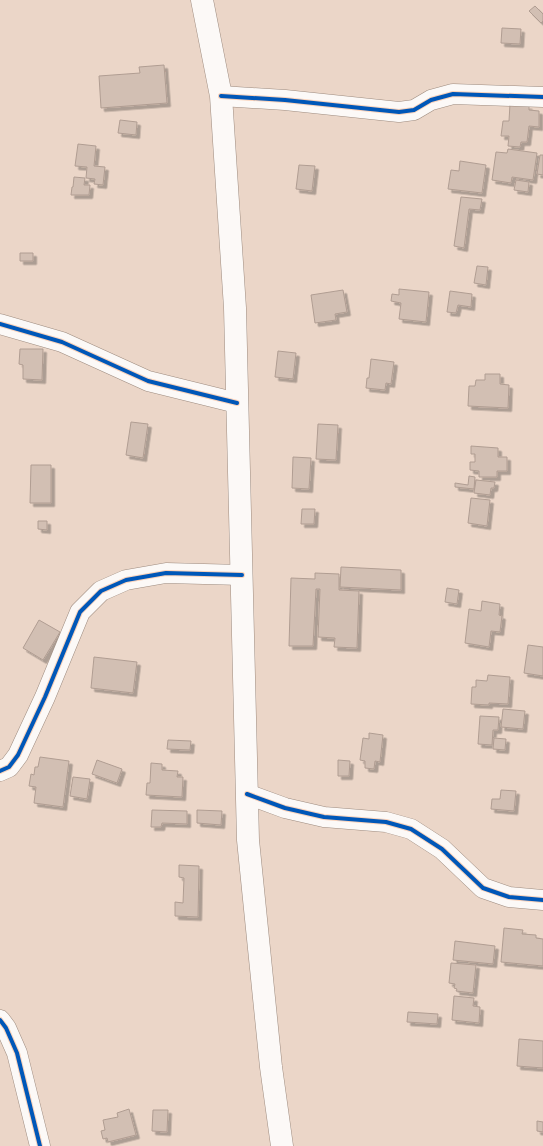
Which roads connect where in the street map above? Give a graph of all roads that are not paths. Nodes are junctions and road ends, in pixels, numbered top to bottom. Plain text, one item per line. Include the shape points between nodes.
1 (202, 0) edge
2 (221, 96) junction
3 (543, 97) edge
4 (0, 324) edge
5 (237, 403) junction
6 (242, 575) junction
7 (0, 771) edge
8 (247, 794) junction
9 (543, 900) edge
10 (0, 1020) edge
11 (40, 1146) edge
12 (282, 1146) edge

1 - 2 main road
2 - 3 street via 399,112 414,110 431,100 453,94
2 - 5 main road via 235,308
4 - 5 street via 62,342 148,381
5 - 6 main road
6 - 7 street via 166,573 126,580 101,591 80,612 18,755 10,767
6 - 8 main road
8 - 9 street via 285,808 324,817 386,822 411,829 442,849 484,888 509,897
8 - 12 main road via 248,840 270,1059
10 - 11 street via 16,1053

